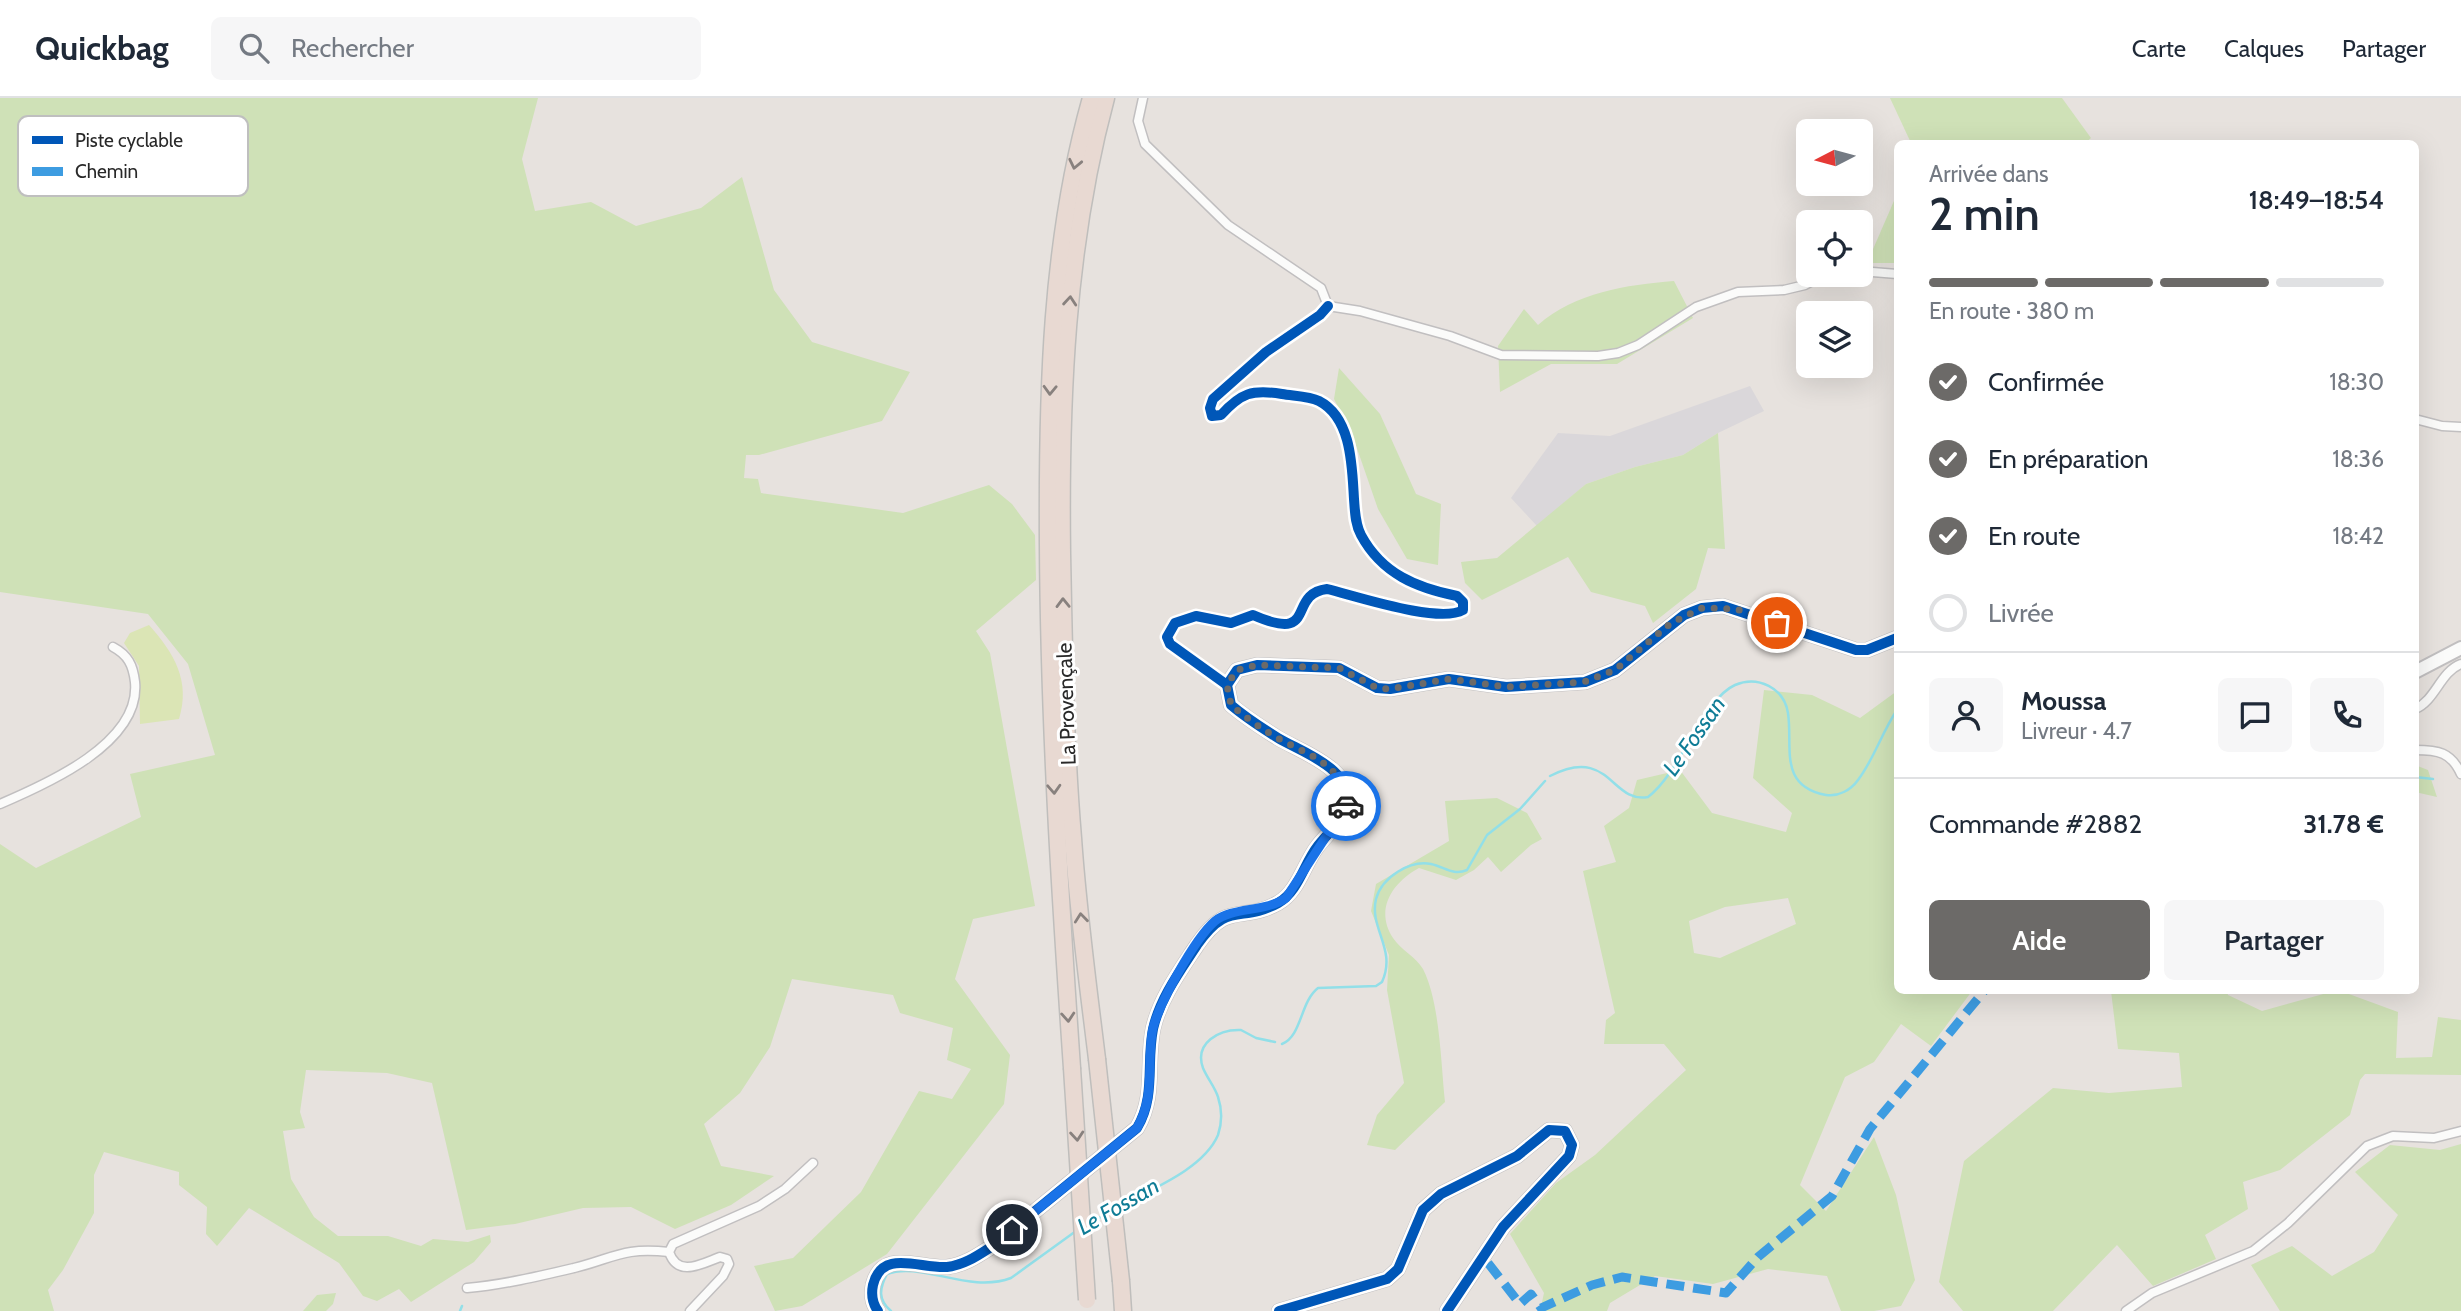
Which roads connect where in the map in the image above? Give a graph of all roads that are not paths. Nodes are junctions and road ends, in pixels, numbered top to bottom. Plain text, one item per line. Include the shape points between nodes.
1 (1091, 98) edge
2 (1106, 98) edge
3 (1143, 98) edge
4 (1873, 272) edge
5 (1894, 274) edge
6 (1797, 287) edge
7 (1328, 306) junction
8 (2419, 420) edge
9 (2461, 428) edge
10 (1055, 517) junction
11 (1894, 639) edge
12 (113, 647) dead end
13 (2461, 648) edge
14 (2461, 664) edge
15 (2419, 670) edge
16 (1227, 685) junction
17 (2419, 707) edge
18 (1059, 721) junction
19 (2419, 750) edge
20 (2461, 774) edge
21 (0, 804) edge
22 (2461, 1131) edge
23 (813, 1163) dead end
24 (669, 1252) junction
25 (467, 1288) dead end
26 (1087, 1305) edge
27 (690, 1311) edge
28 (878, 1311) edge
29 (1123, 1311) edge
30 (1279, 1311) edge
31 (1447, 1311) edge
32 (2126, 1311) edge

1 -> 10 highway, La Provençale via 1073,171 1059,265 1052,363
10 -> 2 highway, La Provençale via 1071,288 1083,199
3 - 7 street via 1138,121 1145,144 1228,225 1315,282
4 - 5 street
6 - 7 street via 1738,292 1706,303 1637,345 1598,356 1501,355 1450,336
7 - 16 street via 1213,399 1212,416 1221,415 1235,399 1259,392 1316,400 1327,406 1343,429 1360,535 1392,572 1410,584 1457,596 1463,601 1463,610 1455,614 1424,611 1327,589 1309,596 1296,621 1287,625 1253,615 1231,623 1196,616 1174,622 1167,637 1170,644
8 - 9 street
10 - 18 highway, La Provençale
11 - 16 street via 1856,650 1736,609 1702,608 1671,623 1615,670 1584,682 1506,687 1449,679 1390,689 1377,688 1339,668 1257,665 1237,670
12 - 21 street via 128,658 135,683 131,712 119,733 90,756
13 - 15 street
14 - 17 street
16 - 28 street via 1231,705 1242,715 1332,768 1346,792 1347,806 1341,818 1315,849 1286,898 1276,905 1215,921 1198,944 1157,1013 1148,1104 1137,1128 966,1263 948,1267 893,1262 883,1266 872,1291
18 -> 26 highway, La Provençale, bridge via 1072,1068
29 -> 18 highway, La Provençale, bridge
19 - 20 street via 2444,752
22 - 32 street via 2434,1139 2393,1136 2367,1146 2253,1251 2152,1293
23 - 24 street via 759,1206 690,1234
24 - 25 street via 642,1249 616,1253 576,1268
24 - 27 street via 672,1262 682,1268 720,1257 729,1264
30 - 31 street via 1387,1279 1398,1269 1423,1210 1441,1194 1517,1156 1549,1130 1565,1131 1572,1145 1569,1156 1503,1227

